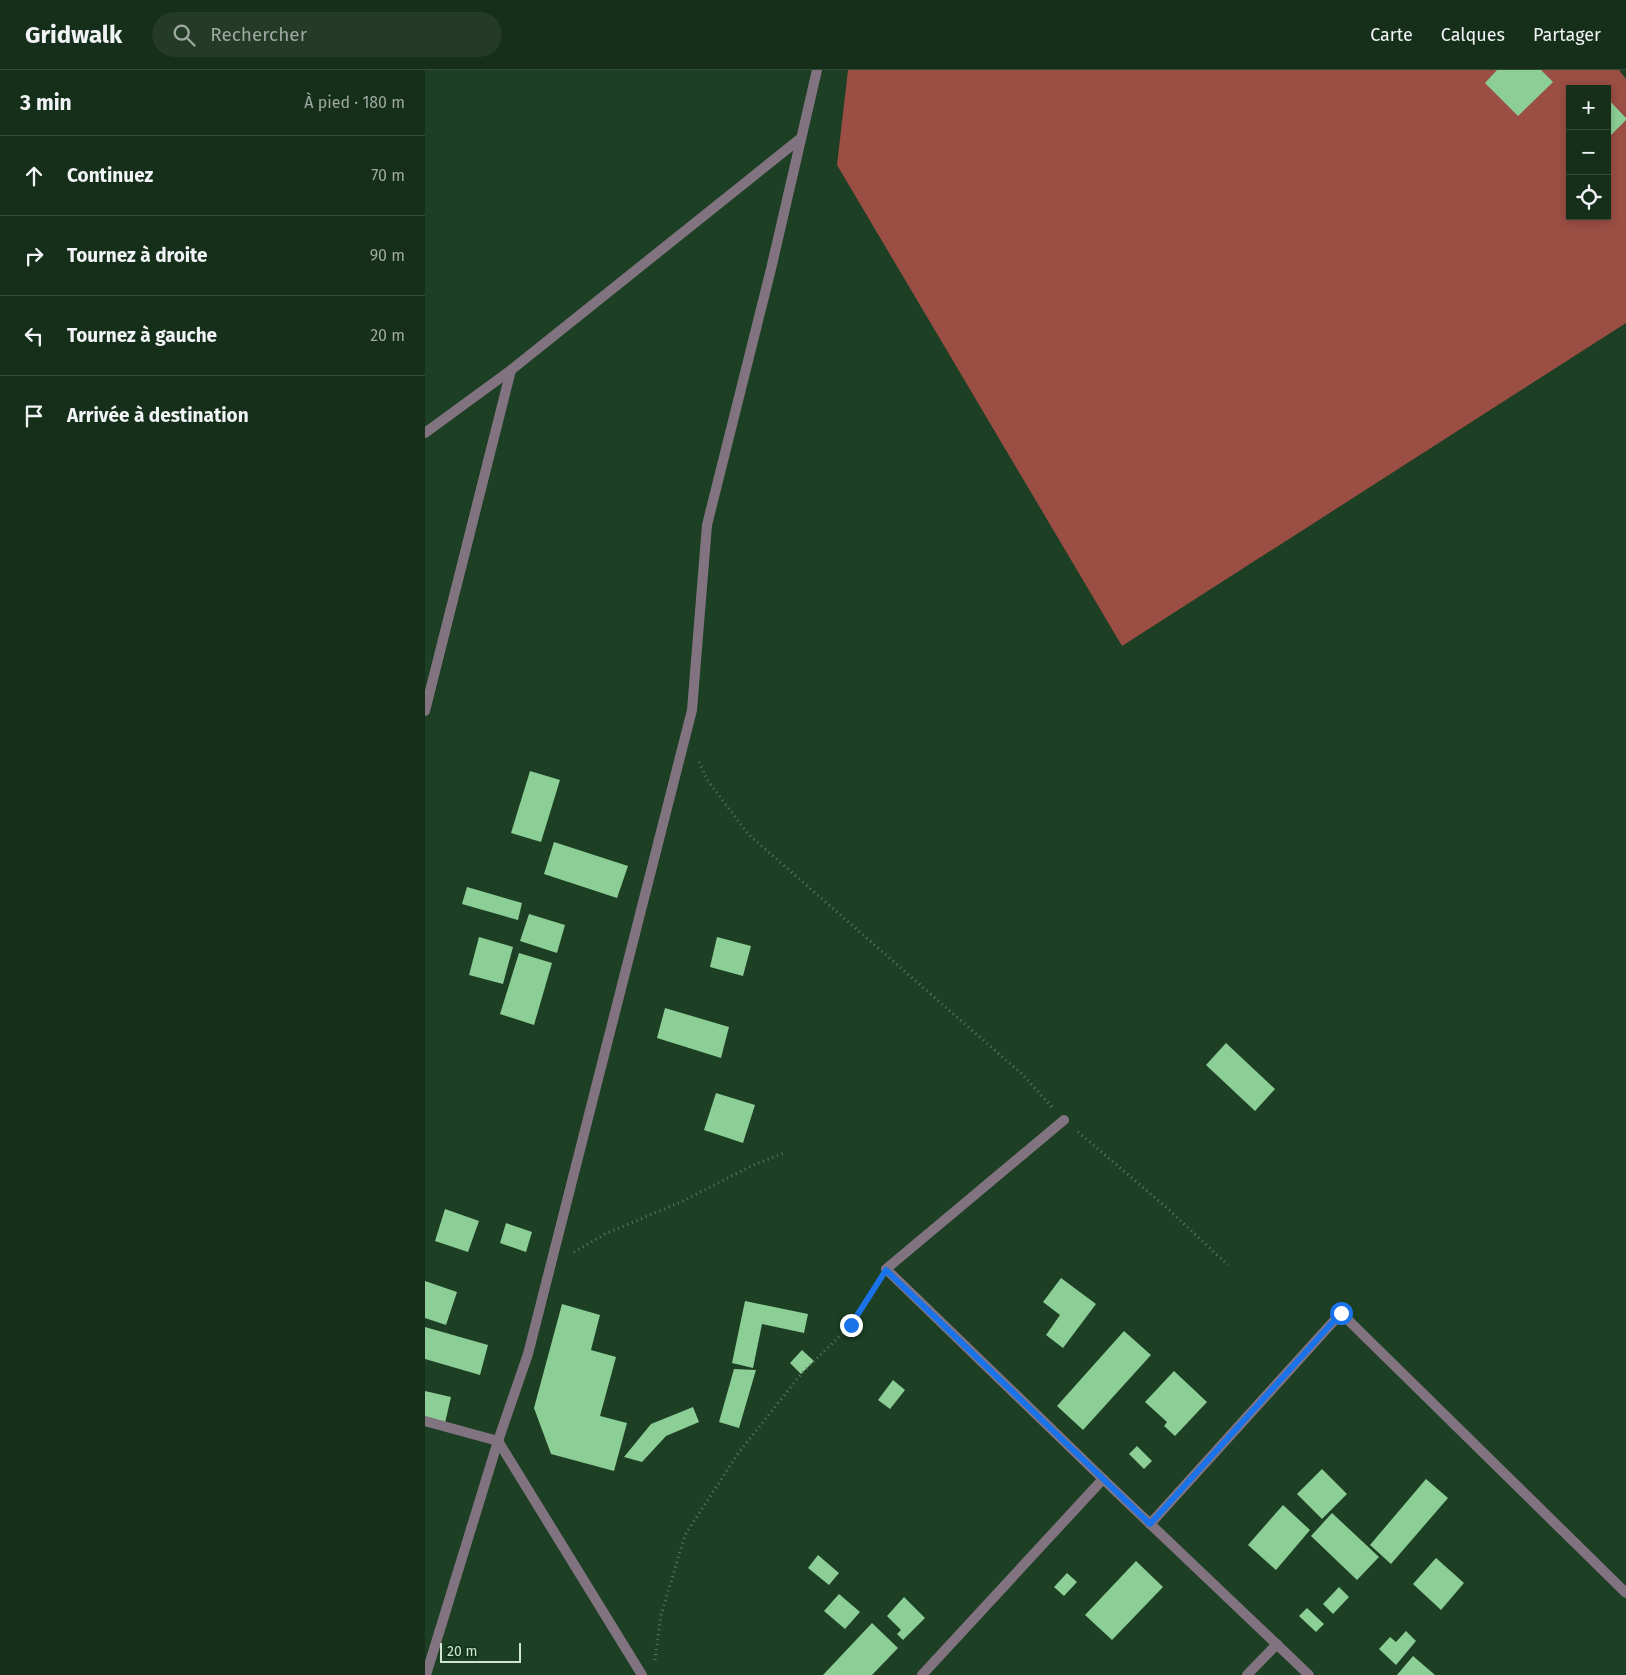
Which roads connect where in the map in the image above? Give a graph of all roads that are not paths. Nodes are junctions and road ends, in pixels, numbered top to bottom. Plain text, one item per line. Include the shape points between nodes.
1 (817, 70) edge
2 (801, 138) junction
3 (511, 370) junction
4 (425, 434) edge
5 (425, 711) edge
6 (1064, 1120) road end
7 (425, 1421) edge
8 (498, 1441) junction
9 (1103, 1479) junction
10 (1150, 1524) junction
11 (1626, 1593) edge
12 (1277, 1644) junction
13 (426, 1675) edge
14 (643, 1675) edge
15 (922, 1675) edge
16 (1247, 1675) edge
17 (1309, 1675) edge

1 - 2 street
2 - 3 street
2 - 8 street via 707,525 692,710 528,1354
3 - 4 street
3 - 5 street
6 - 9 street via 886,1270
7 - 8 street
8 - 13 street
8 - 14 street
9 - 10 street
9 - 15 street
10 - 11 street via 1341,1313
10 - 12 street
12 - 16 street
12 - 17 street

